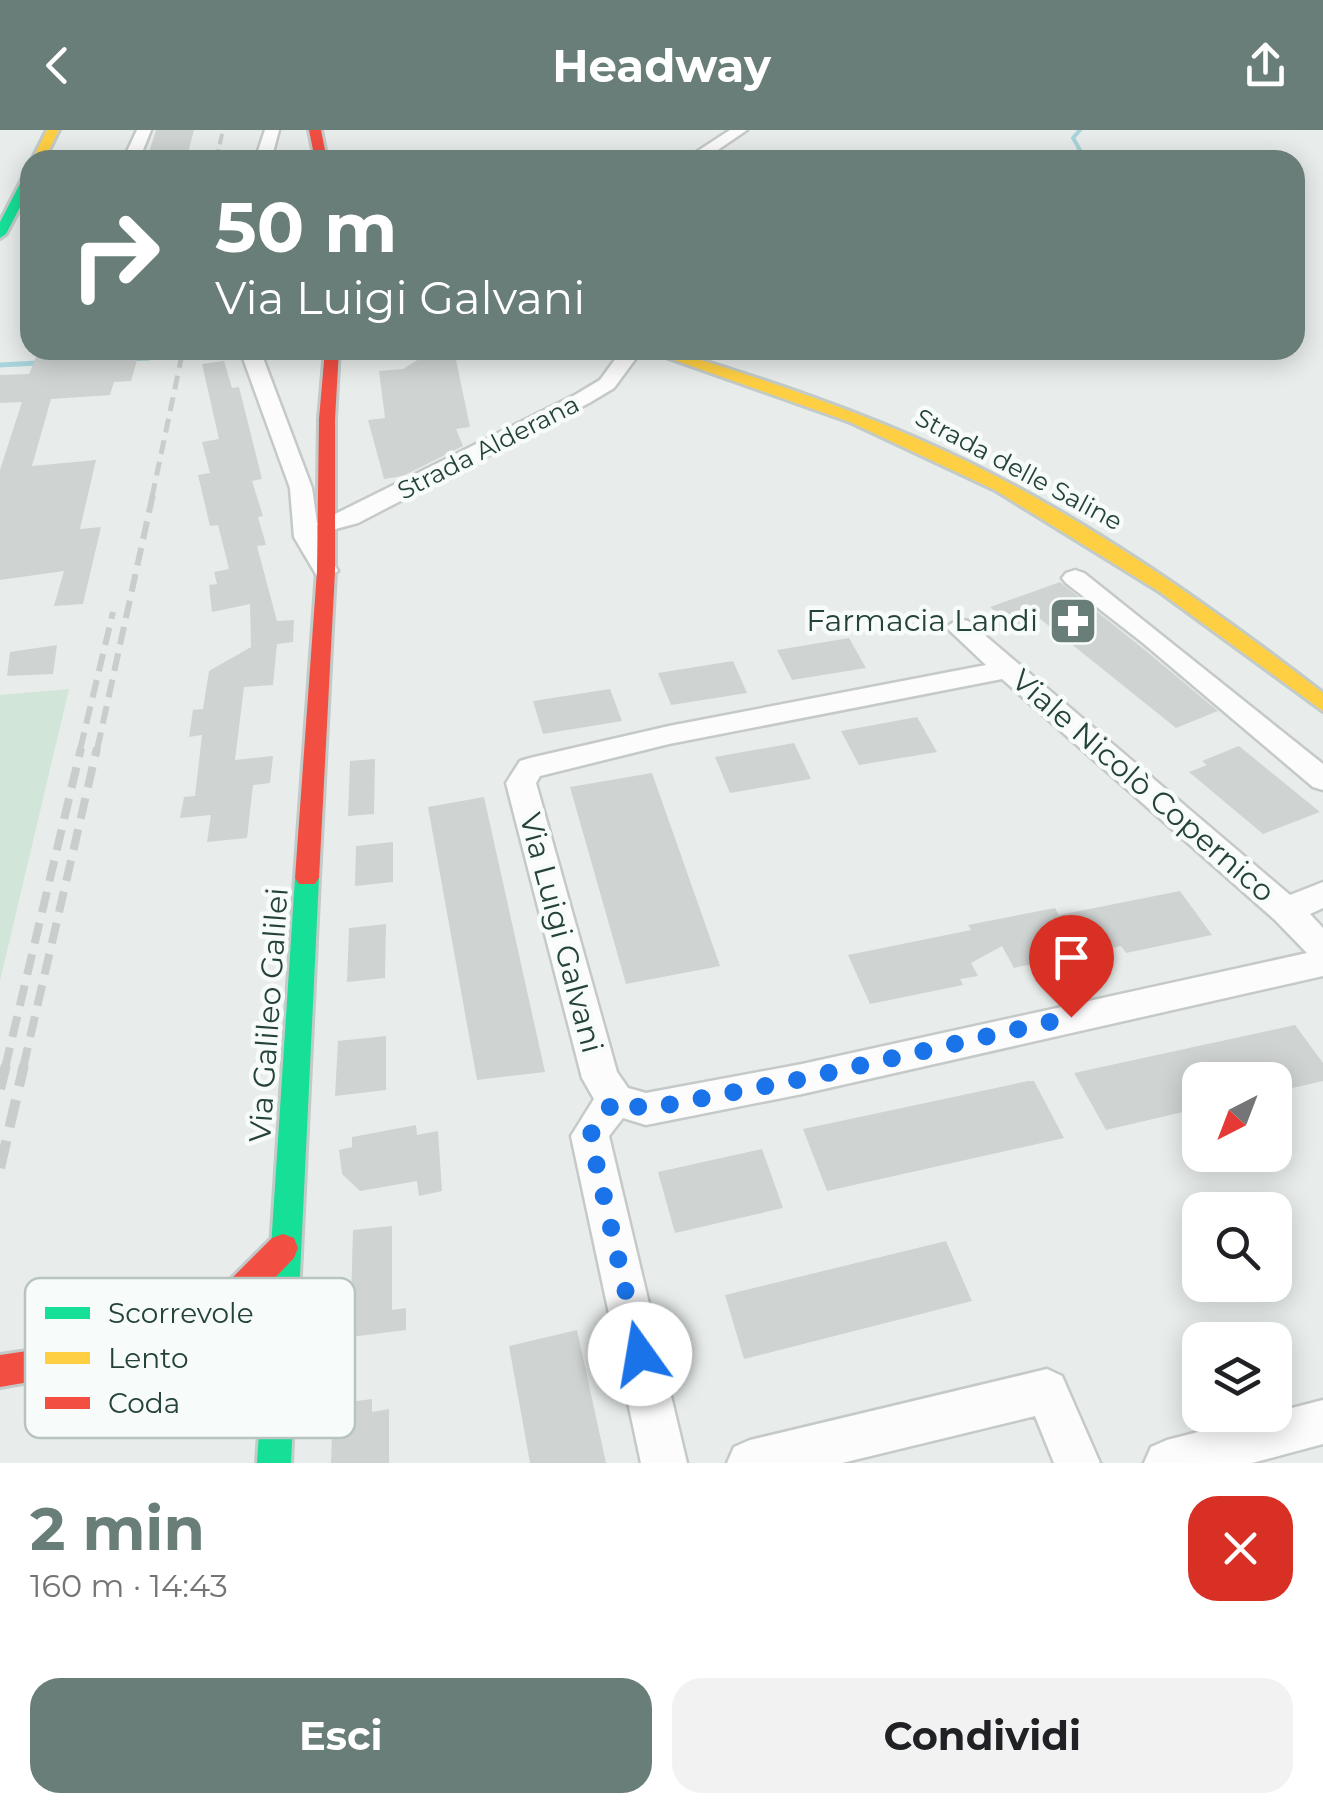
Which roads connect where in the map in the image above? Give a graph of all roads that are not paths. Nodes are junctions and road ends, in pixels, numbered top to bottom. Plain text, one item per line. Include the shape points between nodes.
1 (740, 130) edge
2 (708, 150) edge
3 (20, 200) edge
4 (0, 234) edge
5 (254, 360) edge
6 (331, 360) edge
7 (625, 360) edge
8 (684, 360) edge
9 (328, 524) junction
10 (326, 571) junction
11 (1075, 578) dead end
12 (959, 627) dead end
13 (1008, 669) junction
14 (1323, 704) edge
15 (1323, 780) edge
16 (1323, 894) edge
17 (1287, 911) junction
18 (1323, 950) edge
19 (1323, 963) edge
20 (616, 1100) junction
21 (283, 1248) junction
22 (254, 1278) edge
23 (283, 1278) edge
24 (25, 1367) edge
25 (0, 1371) edge
26 (1323, 1422) edge
27 (276, 1438) edge
28 (274, 1463) edge
29 (664, 1463) edge
30 (750, 1463) edge
31 (1077, 1463) edge
32 (1167, 1463) edge

1 - 2 street
3 - 4 street
5 - 10 street, Via Galileo Galilei via 301,488 306,537
6 - 9 street, Via Galileo Galilei
7 - 9 street, Strada Alderana via 607,384 582,398
8 - 14 street, Strada delle Saline via 839,410 1027,499 1135,564
9 - 10 street, Via Galileo Galilei
10 - 21 street, Via Galileo Galilei
11 - 15 street
12 - 13 street, Viale Nicolò Copernico
13 - 17 street, Viale Nicolò Copernico
13 - 20 street, Via Luigi Galvani via 530,768 521,783 600,1078
16 - 17 street
17 - 18 street, Viale Nicolò Copernico
19 - 20 street via 802,1079 646,1109
20 - 29 street via 590,1136
21 - 22 street
21 - 23 street, Via Galileo Galilei
24 - 25 street
26 - 32 street
27 - 28 street, Via Galileo Galilei
30 - 31 street via 1047,1391

